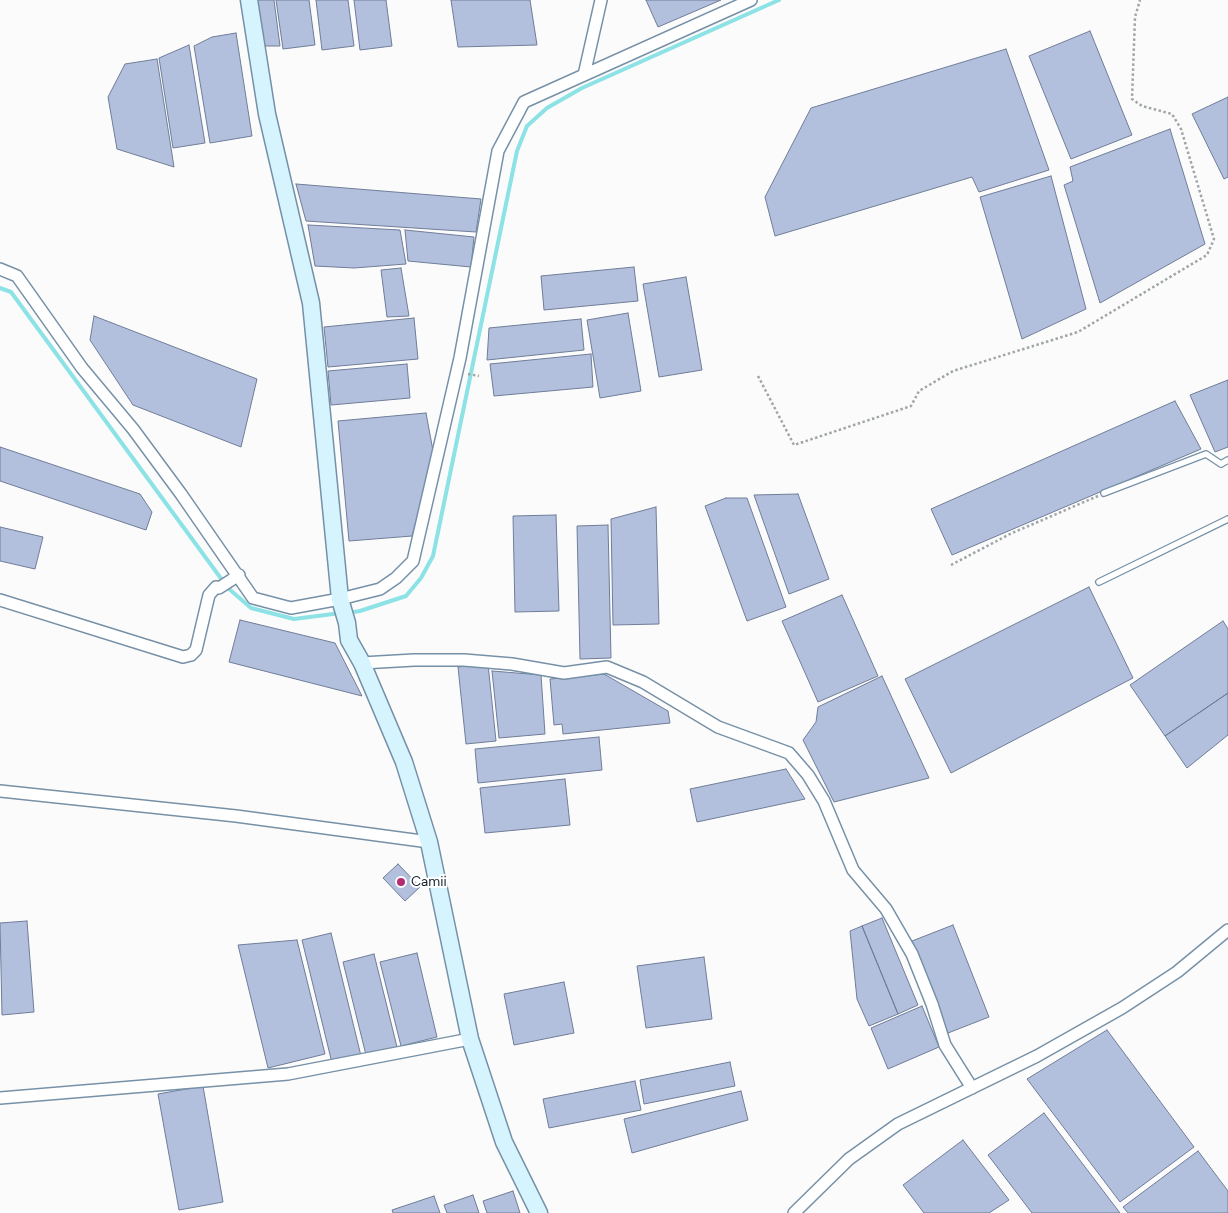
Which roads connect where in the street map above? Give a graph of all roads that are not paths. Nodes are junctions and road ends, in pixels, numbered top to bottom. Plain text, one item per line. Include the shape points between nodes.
1 (249, 0) edge
2 (601, 0) edge
3 (750, 0) edge
4 (584, 75) junction
5 (0, 270) edge
6 (1228, 460) edge
7 (1104, 493) road end
8 (1228, 519) edge
9 (235, 577) junction
10 (1099, 582) dead end
11 (0, 600) edge
12 (341, 602) junction
13 (362, 663) junction
14 (0, 790) edge
15 (429, 842) junction
16 (1228, 930) edge
17 (470, 1039) junction
18 (972, 1088) junction
19 (0, 1098) edge
20 (538, 1213) edge
21 (794, 1213) edge

1 - 12 street via 267,114 311,303
2 - 4 street
3 - 4 street
4 - 12 street via 524,102 498,151 460,358 413,560 380,589
5 - 9 street via 17,276 82,368 133,429
6 - 7 lane via 1221,464 1206,454
8 - 10 lane
9 - 11 street via 216,587 209,595 196,650 183,657
9 - 12 street via 253,598 291,608
12 - 13 street via 349,640
13 - 15 street via 404,762
13 - 18 street via 464,660 564,673 607,667 644,682 718,727 789,753 824,801 853,870 886,909 912,954 945,1046
14 - 15 street via 236,816
15 - 17 street
16 - 18 street via 1177,972 1122,1008
17 - 19 street via 288,1074
17 - 20 street via 504,1142
18 - 21 street via 898,1124 849,1159

